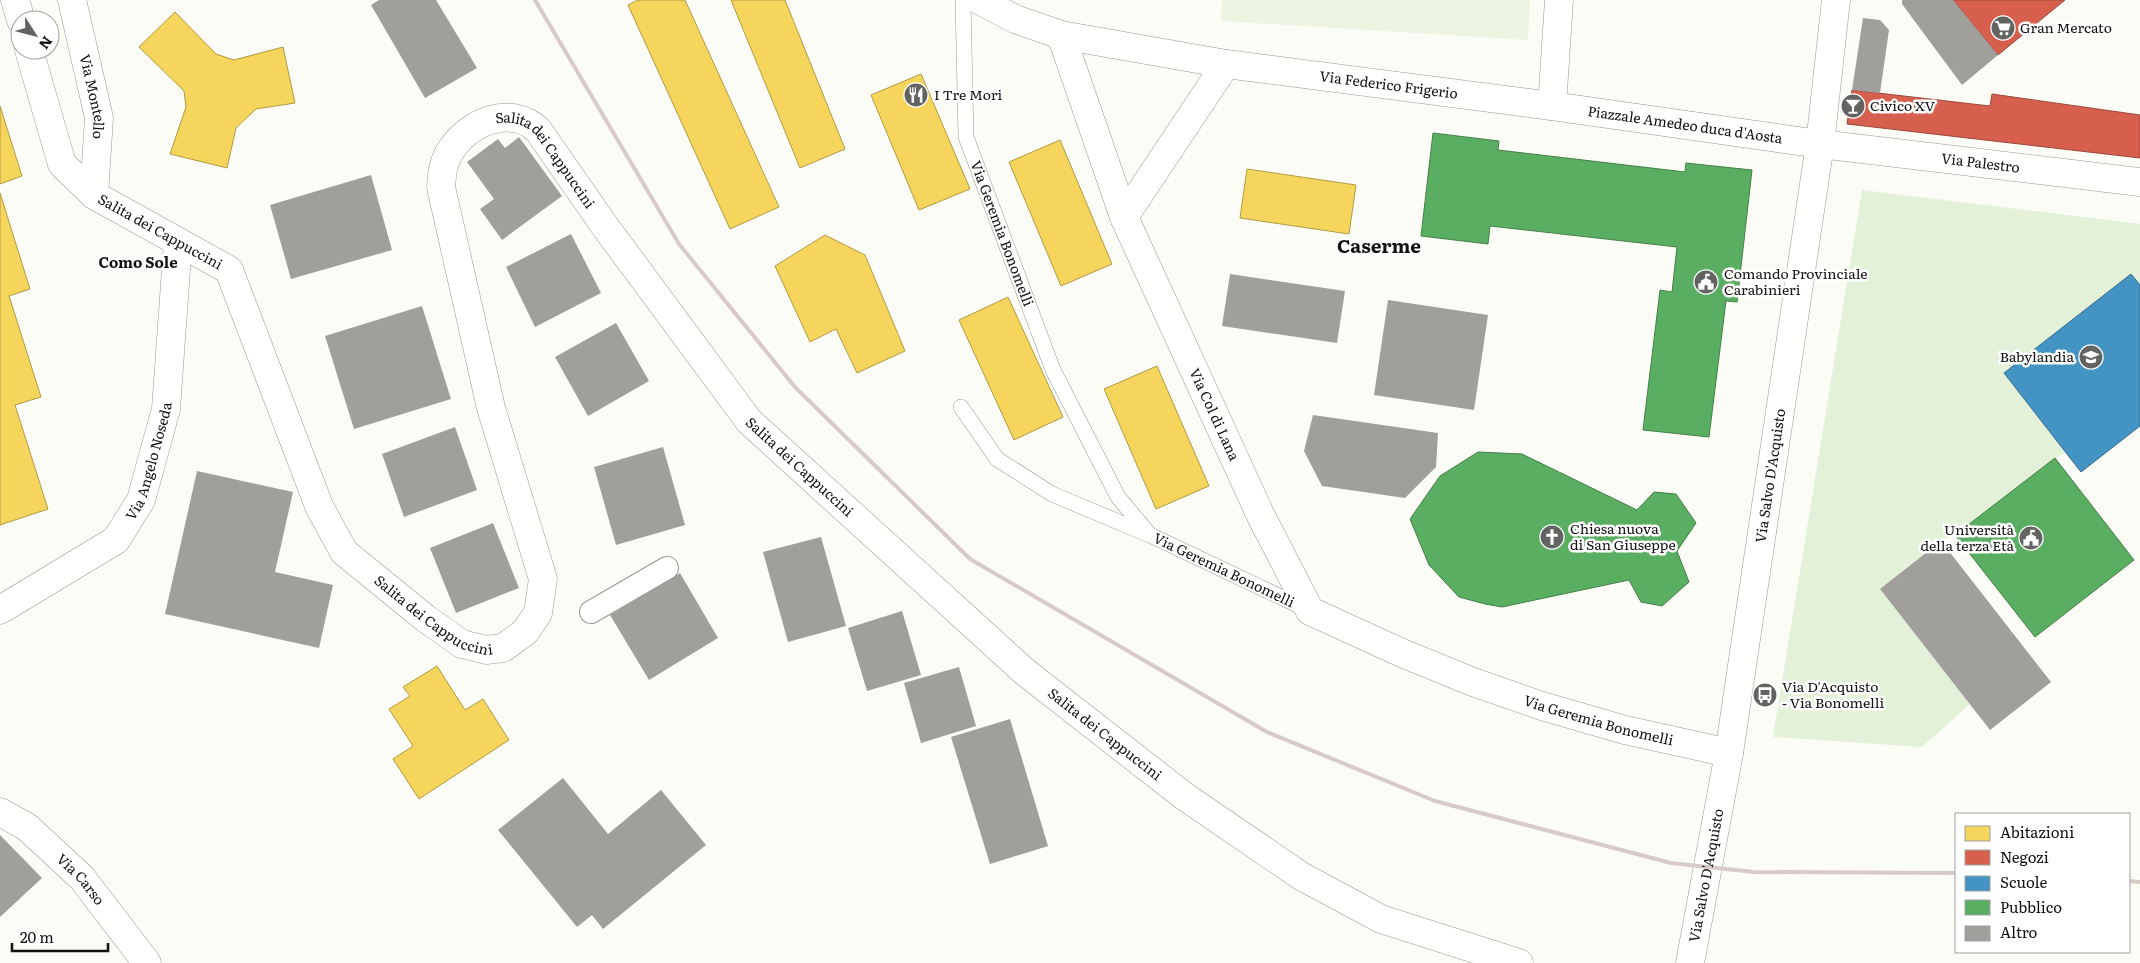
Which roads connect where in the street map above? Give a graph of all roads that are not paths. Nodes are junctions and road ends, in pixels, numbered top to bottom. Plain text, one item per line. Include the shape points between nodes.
1 (72, 0) edge
2 (963, 0) edge
3 (979, 0) edge
4 (1559, 0) edge
5 (1836, 0) edge
6 (1061, 35) junction
7 (32, 60) edge
8 (1226, 64) junction
9 (1552, 106) junction
10 (1820, 144) junction
11 (2140, 182) edge
12 (94, 195) junction
13 (1124, 217) junction
14 (178, 242) junction
15 (961, 407) dead end
16 (1150, 535) junction
17 (667, 568) dead end
18 (0, 610) edge
19 (1310, 611) junction
20 (591, 612) dead end
21 (1729, 753) junction
22 (0, 812) edge
23 (1693, 959) edge
24 (147, 963) edge
25 (1519, 963) edge

1 - 12 street, Via Montello via 99,118
2 - 16 lane, Via Geremia Bonomelli via 966,137 1052,370 1118,497
3 - 6 street via 1015,19
4 - 9 street
5 - 10 street, Via Salvo D'Acquisto
6 - 8 street
6 - 13 street, Via Col di Lana
7 - 12 street, Salita dei Cappuccini via 62,164
8 - 9 street, Via Federico Frigerio
8 - 13 street
9 - 10 street, Piazzale Amedeo duca d'Aosta
10 - 11 street, Via Palestro
10 - 21 street, Via Salvo D'Acquisto
12 - 14 street, Salita dei Cappuccini
13 - 19 street, Via Col di Lana via 1260,514
14 - 18 street, Via Angelo Noseda via 166,409 141,500 116,540
14 - 25 street, Salita dei Cappuccini via 230,270 319,506 344,552 462,644 486,650 504,648 525,632 538,613 543,580 491,408 441,187 443,167 451,150 480,122 508,116 530,122 749,421 1025,672 1184,796 1301,876 1382,919
15 - 16 lane via 998,459 1052,494
16 - 19 lane, Via Geremia Bonomelli
17 - 20 street
19 - 21 street, Via Geremia Bonomelli via 1402,653 1542,706 1625,730
21 - 23 street, Via Salvo D'Acquisto
22 - 24 street, Via Carso via 28,827 82,878

